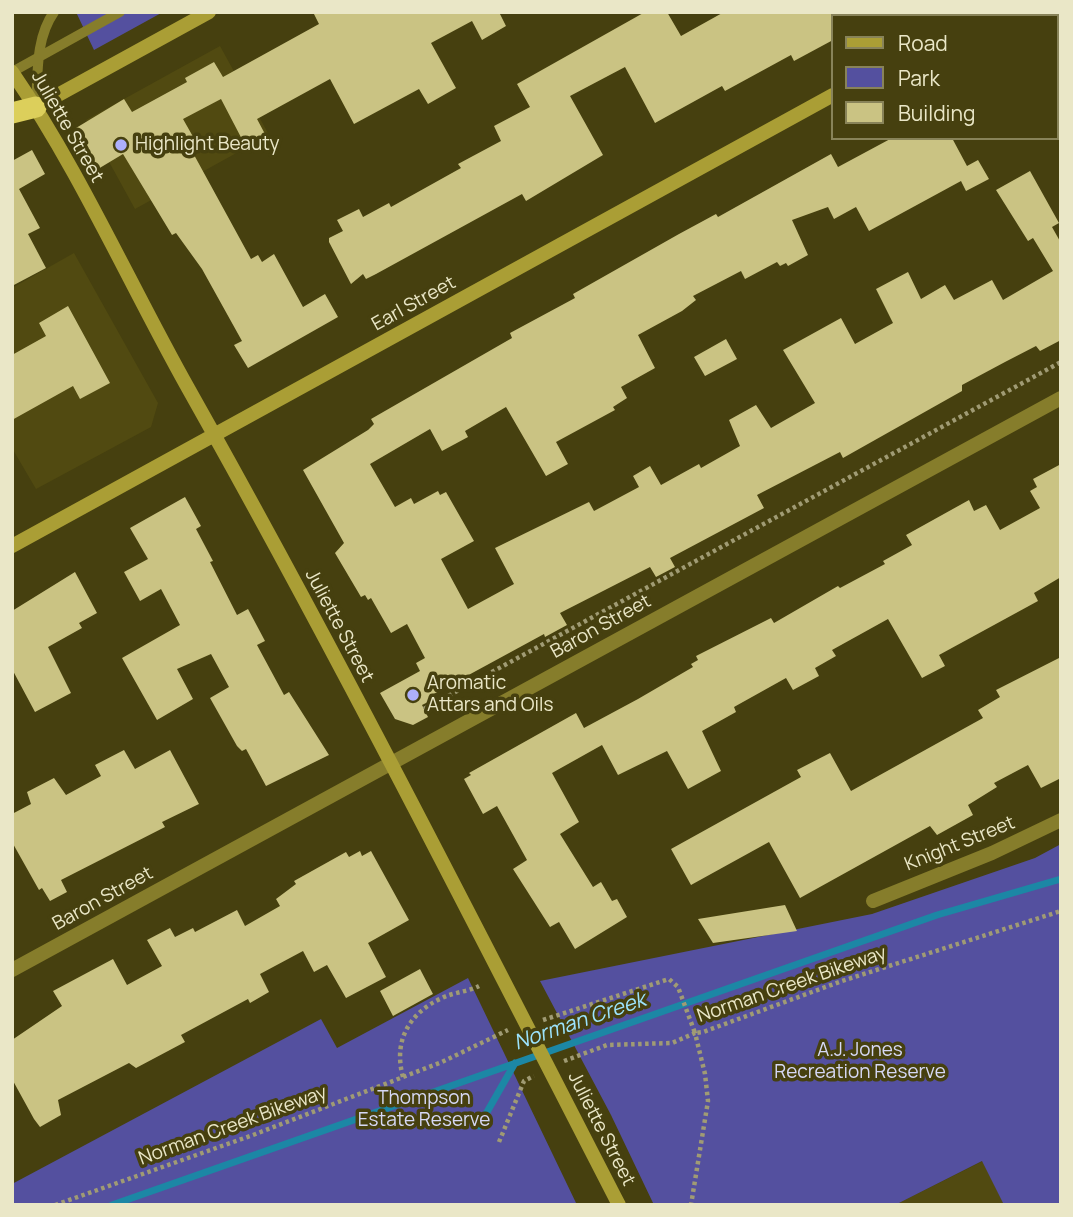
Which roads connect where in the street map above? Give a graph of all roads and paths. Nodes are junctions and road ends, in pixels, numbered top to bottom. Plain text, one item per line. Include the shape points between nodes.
1 (54, 12) edge
2 (120, 12) edge
3 (209, 12) edge
4 (12, 72) edge
5 (832, 96) edge
6 (36, 107) junction
7 (12, 113) edge
8 (12, 126) edge
9 (1061, 362) edge
10 (1061, 398) edge
11 (216, 435) junction
12 (12, 546) edge
13 (424, 709) dead end
14 (391, 764) junction
15 (1061, 820) edge
16 (873, 901) dead end
17 (1061, 911) edge
18 (12, 970) edge
19 (479, 986) dead end
20 (538, 1021) dead end
21 (516, 1028) dead end
22 (695, 1034) junction
23 (550, 1071) junction
24 (403, 1077) junction
25 (499, 1142) dead end
26 (55, 1205) edge
27 (619, 1205) edge
28 (691, 1205) edge

1 - 6 lane via 39,51
2 - 4 lane
3 - 6 main road
4 - 6 main road, Juliette Street
5 - 11 main road, Earl Street
6 - 7 highway
6 - 8 street
6 - 11 main road, Juliette Street
9 - 13 path
10 - 14 street, Baron Street
11 - 12 main road, Earl Street
11 - 14 main road, Juliette Street
14 - 18 street, Baron Street
14 - 23 main road, Juliette Street
15 - 16 street, Knight Street
17 - 22 path, Norman Creek Bikeway
19 - 24 path via 443,997 409,1022 402,1035 399,1061
20 - 22 path, Norman Creek Bikeway via 669,979 678,987
21 - 24 path, Norman Creek Bikeway
22 - 23 path via 672,1043 607,1045
22 - 28 path via 708,1101
23 - 25 path via 524,1080
23 - 27 main road, Juliette Street
24 - 26 path, Norman Creek Bikeway

